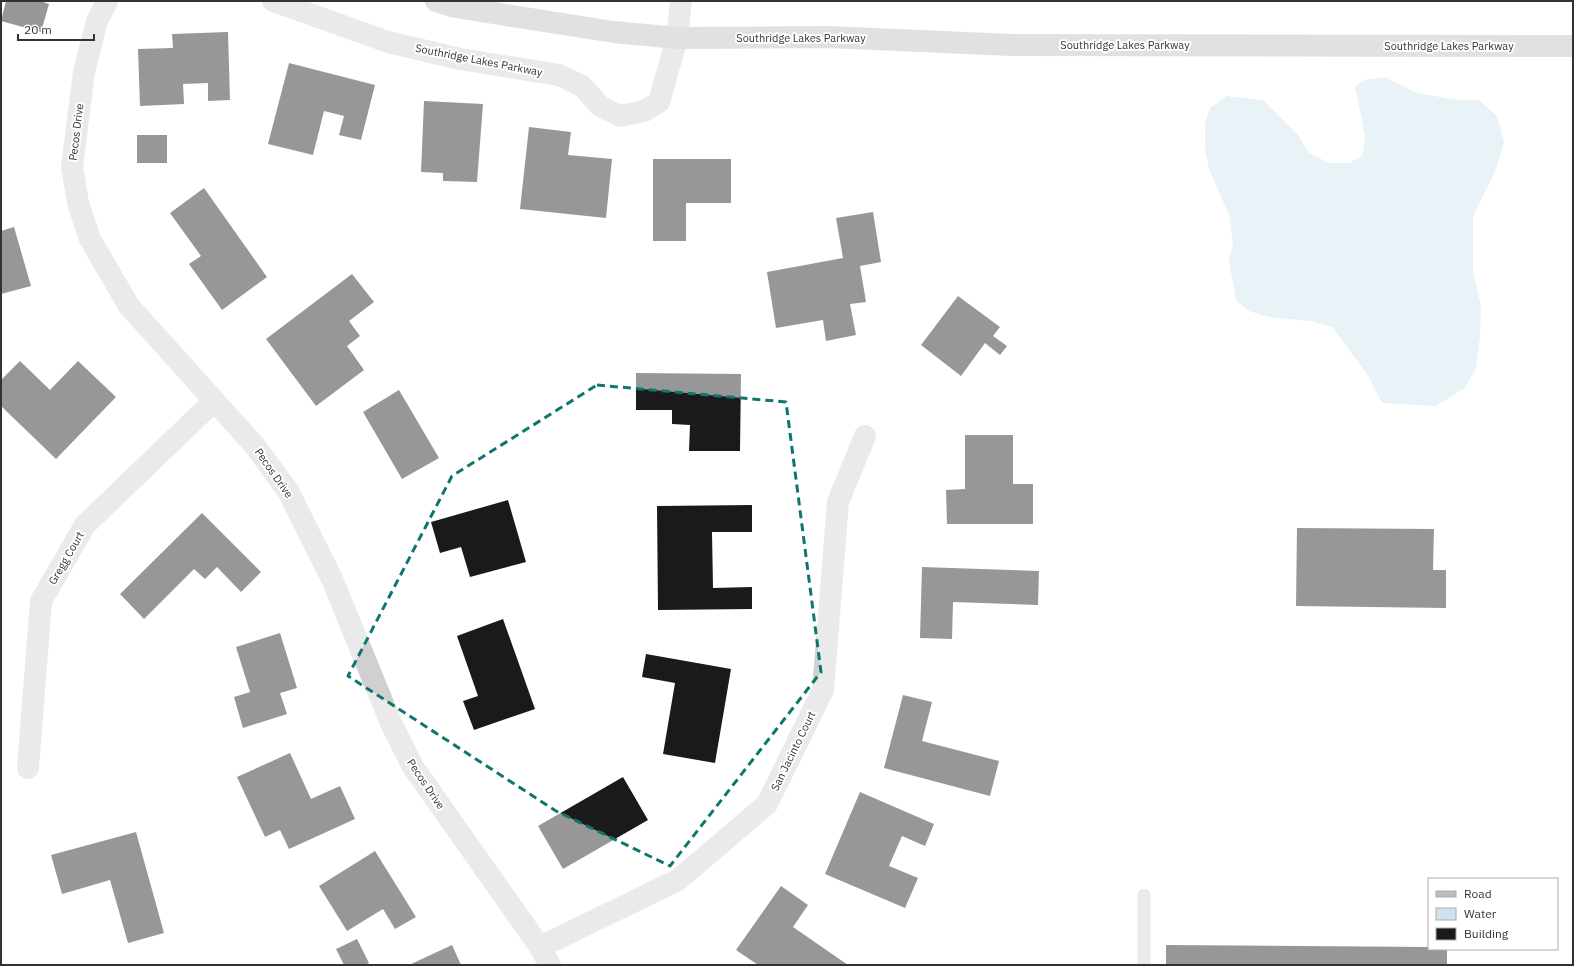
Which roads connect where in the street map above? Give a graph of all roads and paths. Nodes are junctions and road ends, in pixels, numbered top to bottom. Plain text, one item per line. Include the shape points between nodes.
1 (106, 1) edge
2 (273, 1) edge
3 (436, 1) edge
4 (681, 1) edge
5 (677, 38) junction
6 (1573, 46) edge
7 (214, 401) junction
8 (865, 436) dead end
9 (28, 768) dead end
10 (1144, 895) dead end
11 (545, 956) edge
12 (1144, 965) edge

1 - 7 street, Pecos Drive via 97,21 84,72 72,167 78,203 90,239 129,306
2 - 5 street, Southridge Lakes Parkway via 388,42 460,59 559,75 582,86 600,106 620,116 644,111 659,102
3 - 5 street, Southridge Lakes Parkway via 455,7 591,28
4 - 5 street, Southridge Lakes Parkway
5 - 6 street, Southridge Lakes Parkway via 828,37 1020,45
7 - 9 street, Gregg Court via 85,526 41,601
7 - 11 street, Pecos Drive via 256,446 288,491 332,579 391,723 413,767
8 - 11 street, San Jacinto Court via 838,502 823,690 767,804 678,880
10 - 12 lane

